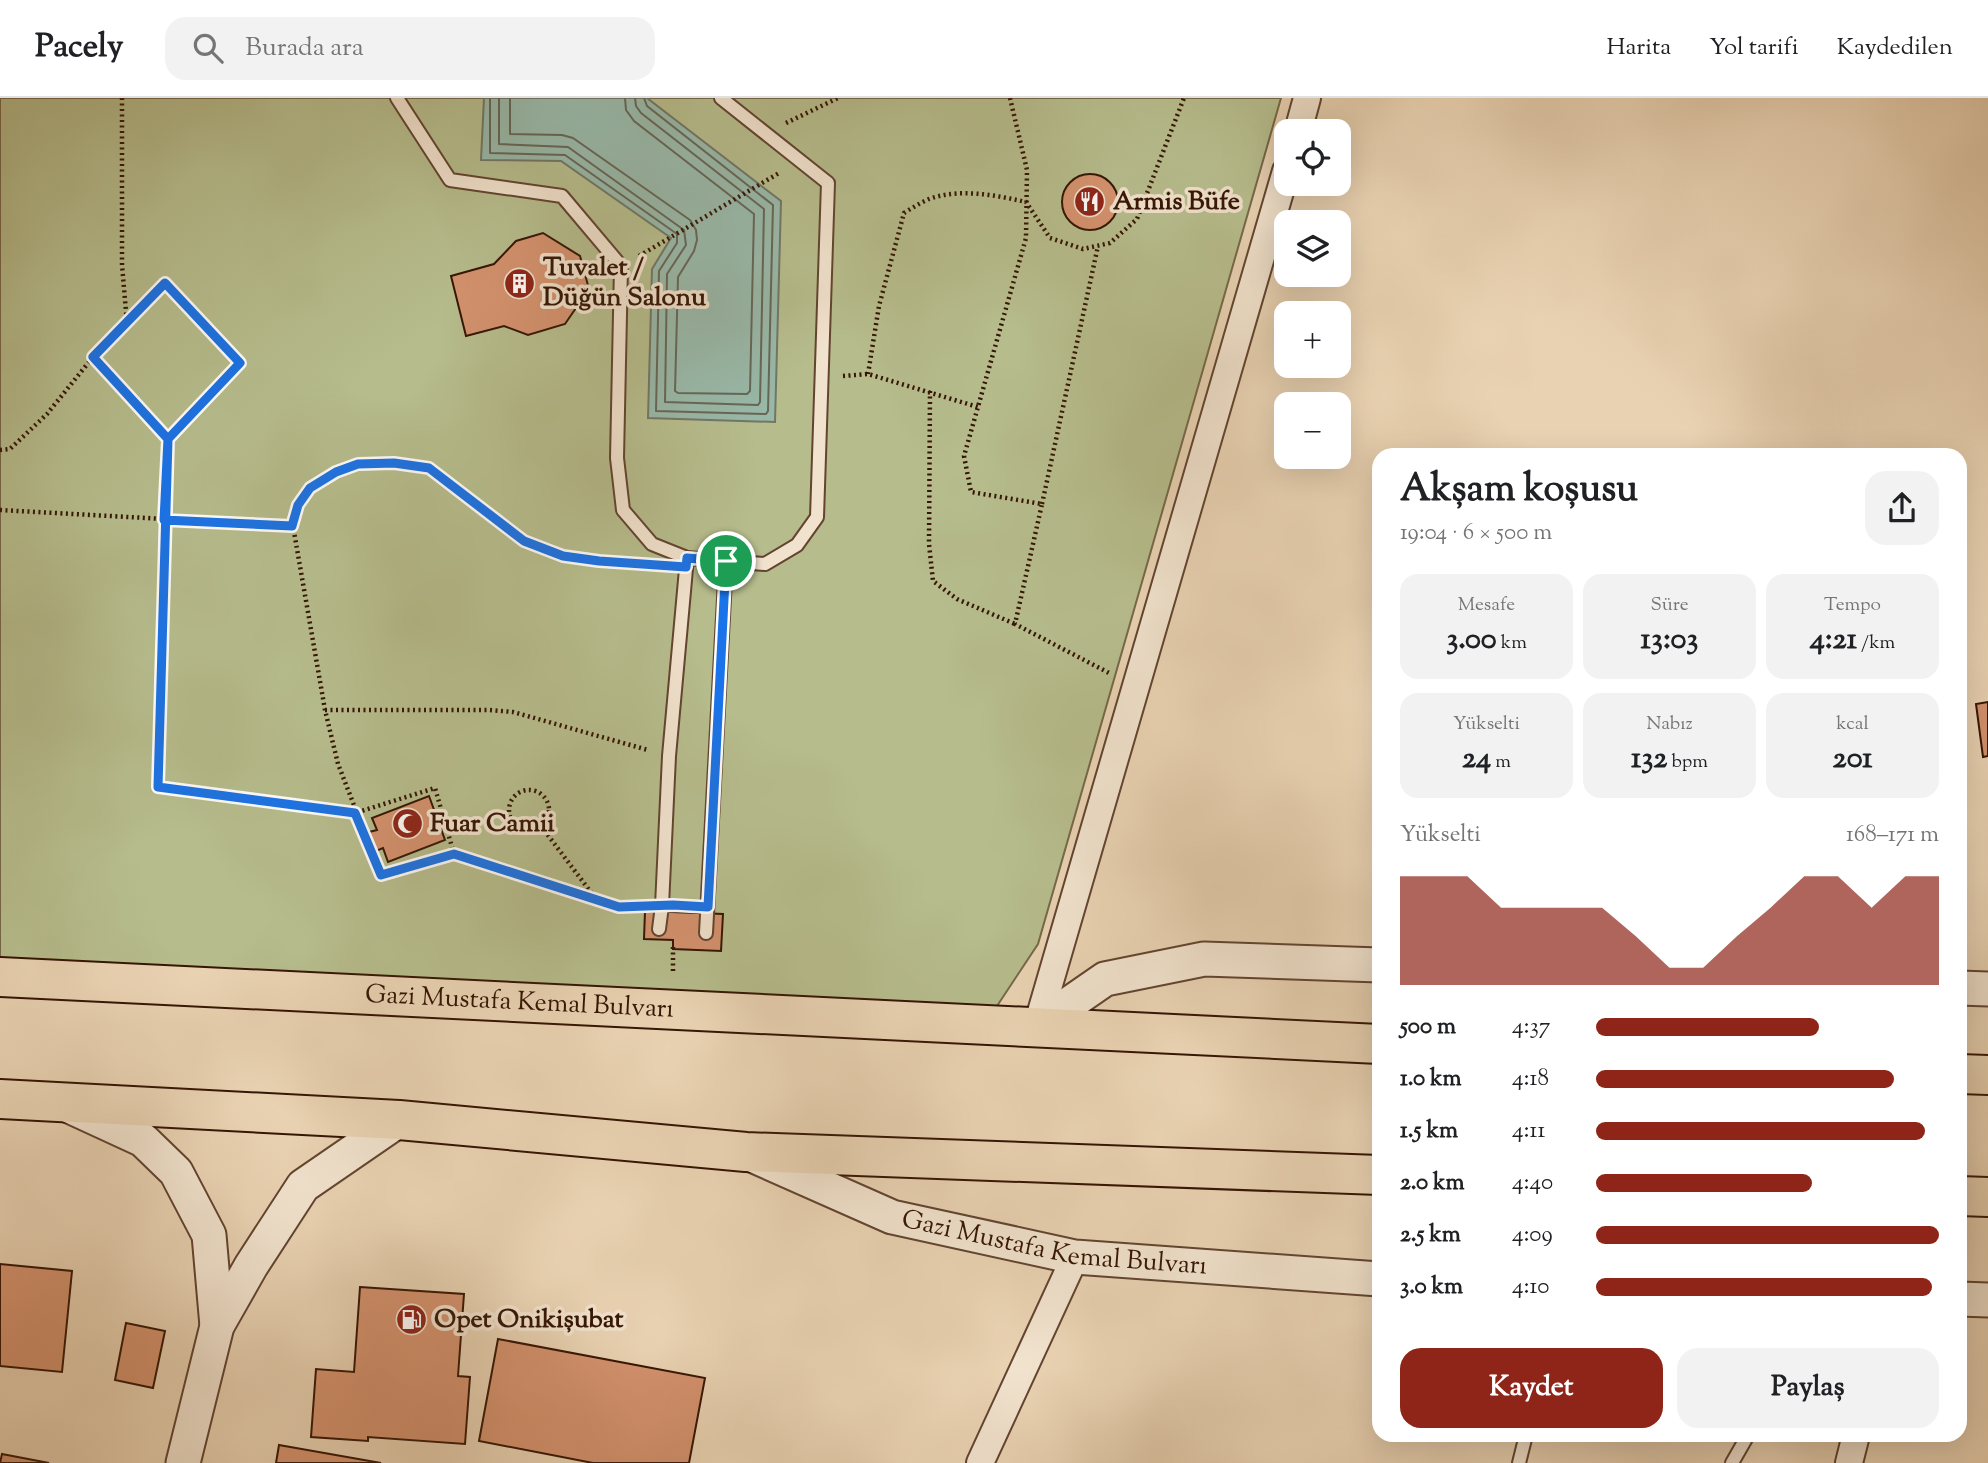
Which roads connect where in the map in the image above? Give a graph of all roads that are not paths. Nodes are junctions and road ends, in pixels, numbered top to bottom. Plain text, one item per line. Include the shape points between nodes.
1 (397, 98) edge
2 (721, 98) edge
3 (1307, 98) edge
4 (1301, 119) edge
5 (1279, 196) edge
6 (726, 561) junction
7 (687, 562) junction
8 (659, 929) dead end
9 (706, 933) dead end
10 (1372, 965) edge
11 (0, 977) edge
12 (1967, 988) edge
13 (1988, 989) edge
14 (1037, 1026) junction
15 (1372, 1044) edge
16 (1967, 1074) edge
17 (1988, 1076) edge
18 (0, 1099) edge
19 (61, 1102) junction
20 (399, 1120) junction
21 (746, 1152) junction
22 (1372, 1175) edge
23 (1967, 1196) edge
24 (1988, 1197) edge
25 (1074, 1257) junction
26 (1372, 1278) edge
27 (1967, 1299) edge
28 (1988, 1300) edge
29 (217, 1325) junction
30 (1524, 1442) edge
31 (1744, 1442) edge
32 (1854, 1442) edge
33 (183, 1463) edge
34 (980, 1463) edge
35 (1519, 1463) edge
36 (1732, 1463) edge
37 (1849, 1463) edge

1 - 7 lane via 450,180 562,196 621,267 617,458 622,510 652,544
2 - 6 lane via 828,183 817,517 797,545 765,564
3 - 4 street
5 - 14 street
6 - 7 lane
6 - 9 lane
7 - 8 lane
10 - 14 street via 1204,959 1105,979
11 - 14 highway, Gazi Mustafa Kemal Bulvarı
12 - 13 street
14 - 15 highway, Gazi Mustafa Kemal Bulvarı
16 - 17 highway
18 - 19 highway, Gazi Mustafa Kemal Bulvarı
19 - 20 highway, Gazi Mustafa Kemal Bulvarı
19 - 29 street via 143,1140 176,1172 209,1235
20 - 21 highway, Gazi Mustafa Kemal Bulvarı
20 - 29 street via 303,1186
21 - 22 highway, Gazi Mustafa Kemal Bulvarı
21 - 25 street, Gazi Mustafa Kemal Bulvarı via 892,1217
23 - 24 highway
25 - 26 street, Gazi Mustafa Kemal Bulvarı
25 - 34 street
27 - 28 street
29 - 33 street
30 - 35 lane
31 - 36 lane
32 - 37 street

